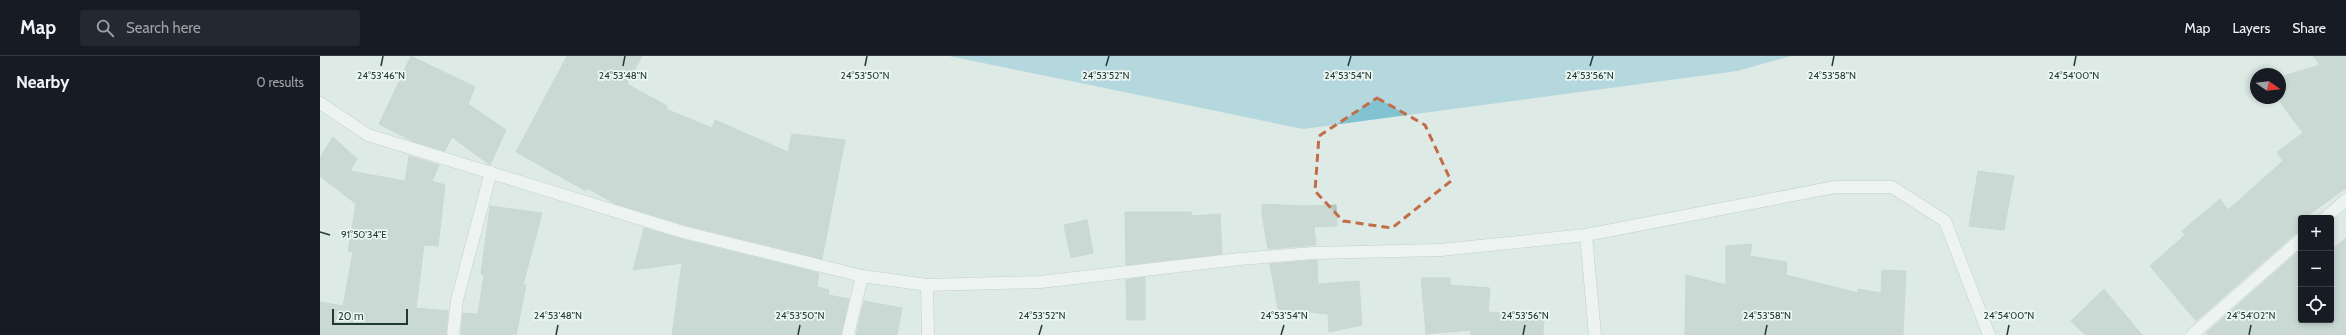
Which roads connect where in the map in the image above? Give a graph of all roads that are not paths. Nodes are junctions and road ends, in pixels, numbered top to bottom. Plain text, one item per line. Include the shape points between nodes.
1 (320, 103) edge
2 (491, 172) junction
3 (2346, 200) edge
4 (2328, 215) edge
5 (1586, 235) junction
6 (2298, 242) edge
7 (862, 276) junction
8 (927, 285) junction
9 (453, 335) edge
10 (848, 335) edge
11 (928, 335) edge
12 (1595, 335) edge
13 (1989, 335) edge
14 (2192, 335) edge

1 - 2 street via 368,135
2 - 7 street via 683,232
2 - 9 street via 457,300
3 - 4 street
5 - 8 street via 1440,250 1313,253 1040,282
5 - 12 street
5 - 13 street via 1835,187 1892,187 1945,221
6 - 14 street
7 - 8 street
7 - 10 street
8 - 11 street

